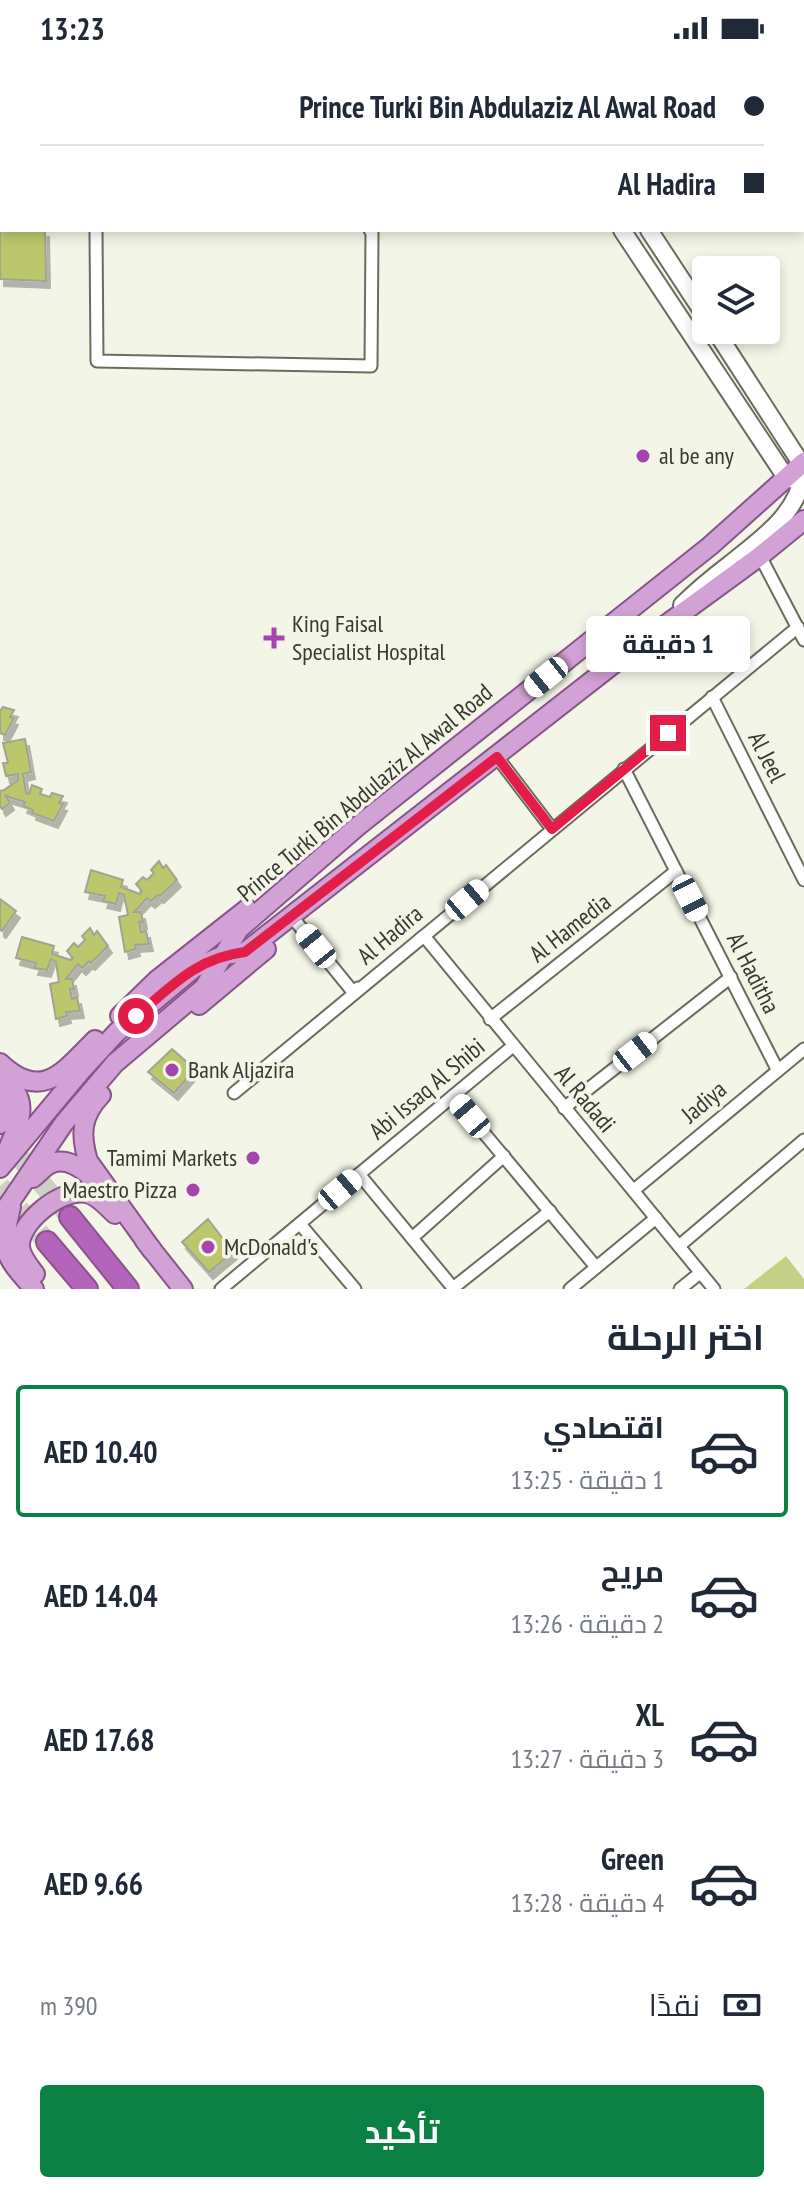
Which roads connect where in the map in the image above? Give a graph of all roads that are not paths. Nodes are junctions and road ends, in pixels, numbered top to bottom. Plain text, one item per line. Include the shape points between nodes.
1 (96, 232) edge
2 (371, 232) edge
3 (623, 232) edge
4 (650, 232) edge
5 (692, 296) edge
6 (723, 344) edge
7 (801, 472) edge
8 (804, 520) edge
9 (760, 556) junction
10 (798, 627) junction
11 (804, 640) edge
12 (630, 651) junction
13 (712, 697) junction
14 (497, 757) junction
15 (624, 769) junction
16 (358, 826) junction
17 (552, 829) junction
18 (392, 836) junction
19 (676, 871) junction
20 (804, 880) edge
21 (297, 923) junction
22 (424, 936) junction
23 (224, 955) junction
24 (731, 977) junction
25 (490, 1019) junction
26 (513, 1046) junction
27 (804, 1049) edge
28 (0, 1063) edge
29 (777, 1069) junction
30 (0, 1073) edge
31 (0, 1087) edge
32 (234, 1093) dead end
33 (453, 1096) junction
34 (564, 1108) junction
35 (0, 1124) edge
36 (804, 1140) edge
37 (504, 1156) junction
38 (0, 1167) edge
39 (359, 1174) junction
40 (634, 1190) junction
41 (15, 1194) junction
42 (550, 1211) junction
43 (0, 1217) edge
44 (70, 1217) tunnel mouth
45 (656, 1218) junction
46 (300, 1224) junction
47 (412, 1238) junction
48 (47, 1242) tunnel mouth
49 (679, 1246) junction
50 (152, 1250) junction
51 (596, 1267) junction
52 (700, 1273) junction
53 (350, 1287) edge
54 (454, 1288) edge
55 (34, 1289) edge
56 (46, 1289) edge
57 (87, 1289) edge
58 (128, 1289) edge
59 (183, 1289) edge
60 (221, 1289) edge
61 (570, 1289) edge
62 (680, 1289) edge
63 (714, 1289) edge

1 - 2 street via 97,361 371,366
3 - 7 street
4 - 5 street
6 - 7 street
7 - 12 street via 783,519
7 - 16 main road, Prince Turki Bin Abdulaziz Al Awal Road
8 - 9 main road, Prince Turki Bin Abdulaziz Al Awal Road
9 - 10 street
9 - 12 main road, Prince Turki Bin Abdulaziz Al Awal Road
10 - 11 street
10 - 13 street, Al Hadira
12 - 14 main road, Prince Turki Bin Abdulaziz Al Awal Road
13 - 15 street, Al Hadira
13 - 20 street, Al Jeel
14 - 17 street
14 - 18 main road, Prince Turki Bin Abdulaziz Al Awal Road
15 - 17 street, Al Hadira
15 - 19 street, Al Haditha
16 - 23 main road, Prince Turki Bin Abdulaziz Al Awal Road via 239,929
16 - 28 main road via 157,980 55,1077 33,1082
17 - 22 street, Al Hadira
18 - 21 main road
18 - 23 main road, Prince Turki Bin Abdulaziz Al Awal Road via 245,952
19 - 24 street, Al Haditha
19 - 25 street, Al Hamedia
21 - 22 street via 353,992
21 - 50 main road via 135,1059 84,1121 88,1161
22 - 25 street, Al Radadi
22 - 32 street, Al Hadira
23 - 38 main road, Prince Turki Bin Abdulaziz Al Awal Road via 194,968 117,1032
23 - 41 main road, Prince Turki Bin Abdulaziz Al Awal Road via 204,988 115,1063 64,1123
24 - 29 street, Al Haditha
24 - 34 street
25 - 26 street, Al Radadi
26 - 33 street, Abi Issaq Al Shibi
26 - 34 street, Al Radadi
27 - 29 street, Jadiya
29 - 40 street, Jadiya
30 - 38 main road via 14,1086 22,1105
31 - 35 main road via 8,1107
33 - 37 street
33 - 39 street, Abi Issaq Al Shibi
34 - 40 street, Al Radadi
36 - 49 street
37 - 42 street
37 - 47 street
39 - 46 street, Abi Issaq Al Shibi
39 - 47 street
40 - 45 street, Al Radadi
41 - 43 main road, Prince Turki Bin Abdulaziz Al Awal Road
41 - 50 main road via 50,1163 74,1164
41 - 55 main road via 3,1250
42 - 51 street
42 - 54 street
44 - 58 highway
45 - 49 street, Al Radadi
45 - 51 street
46 - 53 street
46 - 60 street, Abi Issaq Al Shibi
47 - 54 street
48 - 57 highway
49 - 52 street, Al Radadi
50 - 56 main road via 96,1196 61,1196 23,1232 20,1244 22,1256
50 - 59 main road
51 - 61 street
52 - 62 street
52 - 63 street, Al Radadi

